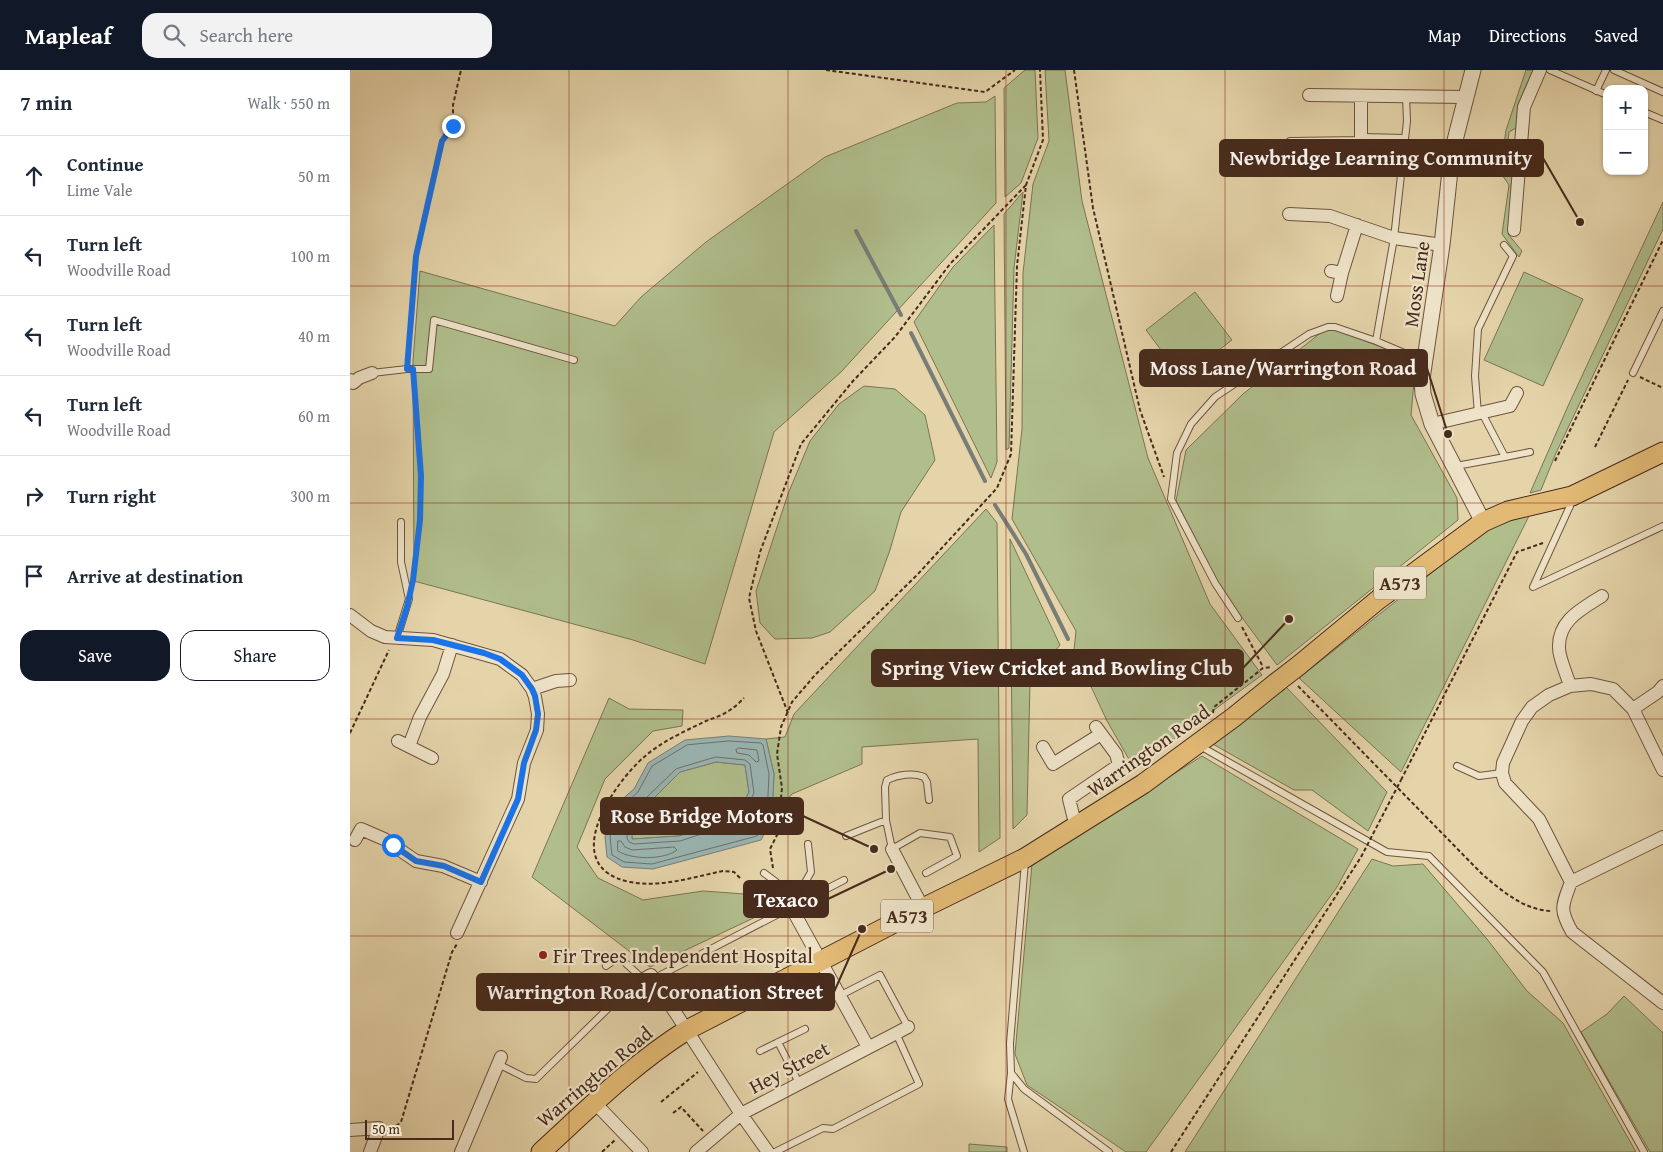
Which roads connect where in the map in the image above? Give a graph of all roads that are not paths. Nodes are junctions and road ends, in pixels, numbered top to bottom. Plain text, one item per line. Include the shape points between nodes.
1 (1474, 70) edge
2 (1540, 70) edge
3 (1550, 70) edge
4 (1606, 70) edge
5 (1614, 70) edge
6 (1596, 91) junction
7 (1663, 92) edge
8 (1603, 94) edge
9 (1309, 95) dead end
10 (1361, 96) junction
11 (1406, 96) junction
12 (1466, 97) junction
13 (1648, 114) edge
14 (1663, 120) edge
15 (1405, 138) junction
16 (1361, 139) junction
17 (1290, 142) dead end
18 (1361, 169) dead end
19 (1289, 214) dead end
20 (1357, 225) junction
21 (1514, 230) dead end
22 (1394, 238) junction
23 (1442, 245) junction
24 (1504, 245) dead end
25 (1337, 296) dead end
26 (1663, 311) edge
27 (1376, 341) junction
28 (574, 360) dead end
29 (1424, 362) junction
30 (1633, 373) road end
31 (372, 374) joint
32 (351, 383) edge
33 (1517, 393) dead end
34 (1480, 413) junction
35 (1432, 424) junction
36 (1662, 451) edge
37 (1530, 452) dead end
38 (1505, 457) junction
39 (1454, 467) junction
40 (1572, 496) junction
41 (401, 522) dead end
42 (1483, 522) junction
43 (1663, 526) edge
44 (1602, 596) dead end
45 (350, 615) edge
46 (1238, 618) road end
47 (396, 638) junction
48 (452, 645) junction
49 (570, 680) dead end
50 (1570, 686) junction
51 (1663, 686) edge
52 (532, 689) junction
53 (1633, 709) junction
54 (1197, 744) junction
55 (1043, 747) dead end
56 (432, 758) dead end
57 (1457, 766) dead end
58 (1663, 770) edge
59 (1502, 773) junction
60 (929, 800) dead end
61 (886, 820) junction
62 (1076, 826) junction
63 (360, 829) dead end
64 (846, 836) dead end
65 (1663, 837) edge
66 (808, 844) dead end
67 (892, 849) junction
68 (1025, 858) junction
69 (764, 873) dead end
70 (926, 873) dead end
71 (844, 880) dead end
72 (481, 882) junction
73 (1572, 882) junction
74 (792, 907) junction
75 (923, 908) junction
76 (457, 933) road end
77 (822, 960) junction
78 (606, 966) dead end
79 (648, 979) junction
80 (631, 986) joint
81 (841, 996) junction
82 (1663, 1003) edge
83 (908, 1027) joint
84 (804, 1029) dead end
85 (687, 1030) junction
86 (896, 1033) junction
87 (778, 1042) junction
88 (868, 1047) junction
89 (760, 1051) dead end
90 (500, 1060) joint
91 (1010, 1073) junction
92 (799, 1083) junction
93 (595, 1103) junction
94 (741, 1114) junction
95 (350, 1130) edge
96 (372, 1148) edge
97 (699, 1151) edge
98 (461, 1152) edge
99 (540, 1152) edge
100 (642, 1152) edge
101 (768, 1152) edge
102 (775, 1152) edge
103 (1024, 1152) edge
104 (1109, 1152) edge
105 (1644, 1152) edge

1 - 12 street, Moss Lane
2 - 21 street via 1524,107
3 - 6 lane
4 - 6 lane
5 - 7 lane
6 - 8 lane
9 - 10 street
10 - 11 street
10 - 16 street
11 - 12 street
11 - 15 lane
12 - 23 street, Moss Lane via 1452,152
13 - 14 lane
15 - 16 lane
15 - 22 lane
16 - 17 lane
16 - 18 street
19 - 20 street via 1330,216
20 - 22 street
20 - 25 street via 1336,272
22 - 23 street
22 - 27 lane
23 - 29 street, Moss Lane
24 - 34 lane via 1513,256 1478,328 1475,376
26 - 30 lane
27 - 29 lane
27 - 46 lane via 1335,327 1309,334 1215,397 1191,424 1177,453 1172,498 1215,582
28 - 31 lane via 434,320 429,369
29 - 35 street, Moss Lane via 1423,394
31 - 32 street
33 - 34 street via 1510,406
34 - 35 street
34 - 38 lane
35 - 39 street, Moss Lane
36 - 40 main road, A573
37 - 38 lane
38 - 39 lane
39 - 42 street, Moss Lane
40 - 42 main road, Warrington Road / A573 via 1508,510
40 - 43 lane via 1533,587
41 - 47 lane via 401,562 409,598
42 - 54 main road, Warrington Road / A573, bridge via 1379,599 1297,675 1277,677
44 - 50 street via 1572,615 1563,628 1558,648
45 - 47 street via 378,635
47 - 48 street
48 - 52 street via 500,659 515,669
48 - 56 street via 443,674 404,744
49 - 52 street
50 - 53 street via 1591,684 1613,689
50 - 59 street via 1548,695 1532,707 1518,730 1503,763
51 - 53 street
52 - 72 street via 538,714 534,739 524,763 516,806
53 - 58 street
54 - 62 main road, Warrington Road / A573
54 - 105 lane via 1387,852 1429,856 1543,972
55 - 62 street, Warrington Road via 1053,764 1099,730 1116,754 1119,765 1069,799
57 - 59 lane via 1480,776
59 - 73 street via 1505,783 1539,819
60 - 61 lane via 924,777 918,774 894,776 887,780 885,787
61 - 64 lane
61 - 67 lane
62 - 68 main road, Warrington Road / A573
63 - 72 street via 384,839 416,861 444,866
65 - 73 street
66 - 74 lane via 811,872
67 - 70 lane via 920,832 950,837 957,856
67 - 75 street
68 - 75 main road, Warrington Road / A573
68 - 91 lane
69 - 74 lane via 776,882
71 - 74 lane
72 - 76 street
73 - 82 street via 1562,905 1572,932
74 - 77 street
74 - 79 lane
75 - 77 main road, Warrington Road / A573
77 - 81 street
77 - 85 main road, Warrington Road / A573
78 - 79 lane via 621,959
79 - 80 street
79 - 85 street
80 - 90 lane via 536,1079 526,1078
81 - 83 lane via 880,975
81 - 88 street
83 - 86 street, Hey Street
84 - 87 lane
85 - 93 main road, Warrington Road / A573 via 662,1046
85 - 94 street
86 - 88 street, Hey Street
86 - 102 lane via 919,1084 833,1130 823,1128
87 - 89 lane
87 - 92 lane
88 - 92 street, Hey Street
90 - 98 street
91 - 103 lane via 1008,1100
91 - 104 lane via 1024,1089
92 - 94 street, Hey Street
93 - 99 main road, Warrington Road / A573
93 - 100 street
94 - 97 street, Hey Street
94 - 101 street
95 - 96 street via 379,1128

